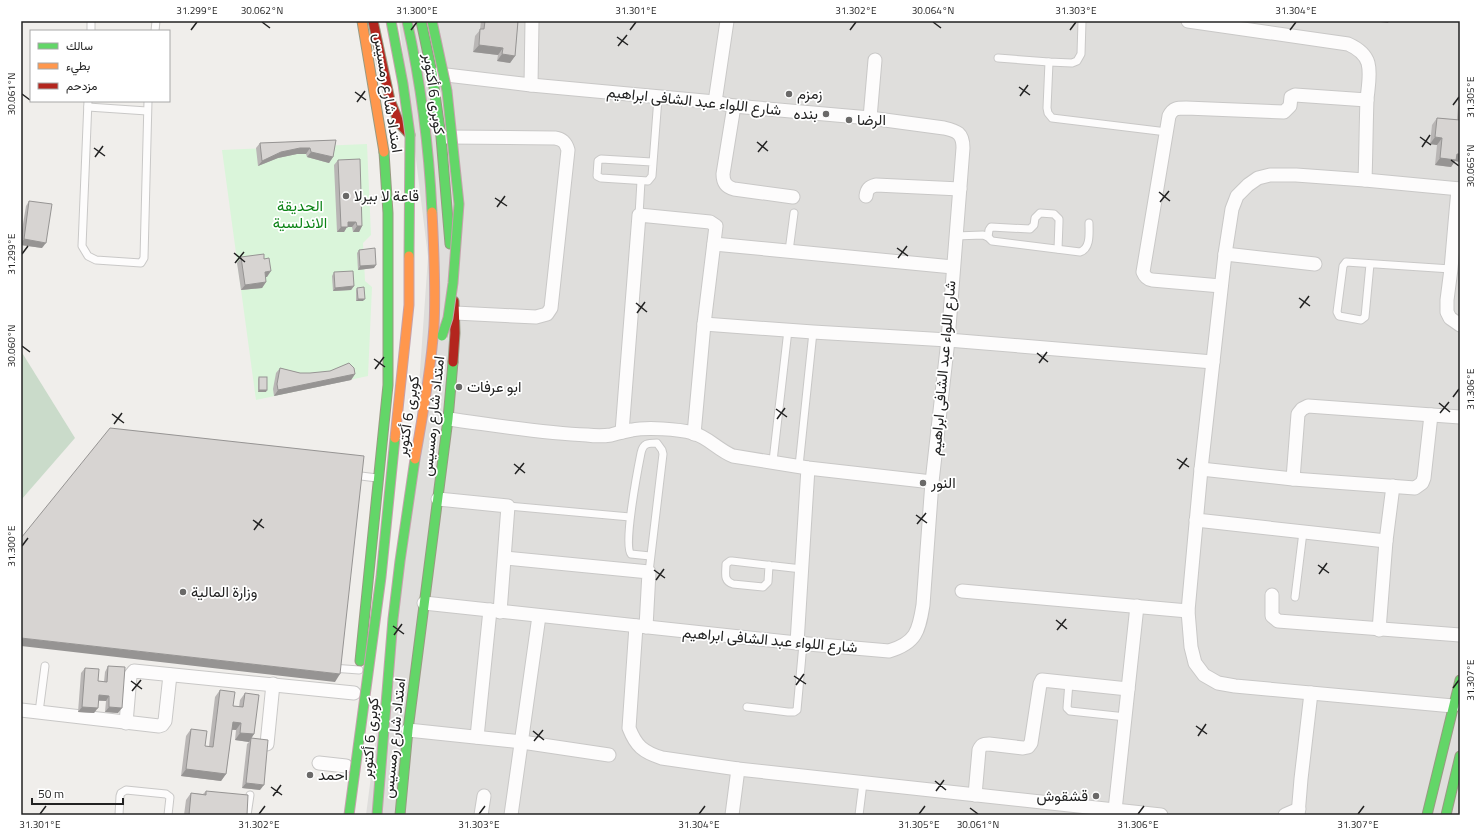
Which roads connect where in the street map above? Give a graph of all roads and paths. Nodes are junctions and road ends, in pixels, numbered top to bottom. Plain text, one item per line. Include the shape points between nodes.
1 (362, 21) edge
2 (373, 21) edge
3 (391, 21) edge
4 (407, 21) edge
5 (421, 21) edge
6 (432, 21) edge
7 (532, 21) edge
8 (726, 21) edge
9 (1082, 21) edge
10 (1188, 21) edge
11 (998, 58) dead end
12 (875, 60) dead end
13 (1050, 62) junction
14 (432, 73) junction
15 (531, 85) junction
16 (658, 98) junction
17 (1367, 100) junction
18 (148, 102) edge
19 (715, 102) junction
20 (88, 104) edge
21 (734, 106) junction
22 (147, 112) junction
23 (870, 118) junction
24 (1167, 132) junction
25 (410, 135) junction
26 (441, 137) junction
27 (652, 162) junction
28 (1365, 180) junction
29 (641, 181) junction
30 (1459, 189) edge
31 (960, 190) junction
32 (866, 196) dead end
33 (793, 197) dead end
34 (794, 213) dead end
35 (639, 215) junction
36 (1090, 223) dead end
37 (955, 236) junction
38 (988, 237) junction
39 (714, 244) junction
40 (1058, 249) junction
41 (789, 251) junction
42 (1225, 254) junction
43 (1315, 264) dead end
44 (1370, 264) junction
45 (953, 267) junction
46 (1451, 269) junction
47 (1221, 286) junction
48 (455, 313) junction
49 (704, 324) junction
50 (1460, 325) edge
51 (788, 330) junction
52 (813, 332) junction
53 (948, 340) junction
54 (431, 355) junction
55 (1213, 362) junction
56 (1431, 415) junction
57 (1460, 417) edge
58 (448, 419) junction
59 (622, 432) junction
60 (694, 434) junction
61 (773, 461) junction
62 (803, 467) junction
63 (1201, 469) junction
64 (342, 474) edge
65 (379, 478) junction
66 (1293, 478) junction
67 (932, 482) junction
68 (1393, 486) junction
69 (438, 499) junction
70 (508, 506) junction
71 (630, 517) junction
72 (1196, 520) junction
73 (1303, 532) junction
74 (1386, 541) junction
75 (650, 556) junction
76 (505, 558) junction
77 (769, 565) junction
78 (802, 569) junction
79 (649, 572) junction
80 (962, 591) dead end
81 (1272, 595) dead end
82 (1295, 597) dead end
83 (424, 603) junction
84 (1137, 606) junction
85 (495, 611) junction
86 (1188, 611) junction
87 (539, 616) junction
88 (640, 627) junction
89 (1379, 630) junction
90 (1460, 635) edge
91 (800, 644) junction
92 (45, 666) dead end
93 (321, 666) edge
94 (170, 674) junction
95 (1460, 680) edge
96 (1069, 682) junction
97 (273, 684) junction
98 (356, 686) junction
99 (1128, 689) junction
100 (1311, 693) junction
101 (1453, 706) junction
102 (747, 707) dead end
103 (21, 710) edge
104 (39, 712) junction
105 (1126, 717) junction
106 (126, 723) junction
107 (408, 730) junction
108 (477, 738) junction
109 (522, 742) junction
110 (267, 744) edge
111 (608, 755) dead end
112 (1460, 756) edge
113 (319, 763) dead end
114 (346, 769) joint
115 (738, 770) junction
116 (863, 783) junction
117 (250, 795) dead end
118 (975, 795) junction
119 (484, 796) dead end
120 (1115, 810) junction
121 (340, 811) edge
122 (352, 812) edge
123 (388, 812) edge
124 (1298, 812) edge
125 (119, 815) edge
126 (168, 815) edge
127 (247, 815) edge
128 (481, 815) edge
129 (511, 815) edge
130 (732, 815) edge
131 (859, 815) edge
132 (1161, 815) edge
133 (1285, 815) edge
134 (1427, 815) edge
135 (1446, 815) edge

1 - 65 main road, امتداد شارع رمسيس via 380,115 388,213 388,385
2 - 25 main road via 390,100 399,123
3 - 25 main road, كوبرى 6 أكتوبر, bridge via 404,84
4 - 54 main road, كوبرى 6 أكتوبر, bridge via 422,101 432,193 435,272
5 - 14 main road, امتداد شارع رمسيس
6 - 54 main road, bridge via 447,91 459,204 458,236 448,318 441,340
7 - 15 street
8 - 19 street
9 - 13 lane via 1079,58 1072,62
10 - 17 street via 1348,44 1358,49 1368,63
11 - 13 lane
12 - 23 street
13 - 24 lane via 1047,108 1052,118
14 - 15 street, شارع اللواء عبد الشافى ابراهيم
14 - 26 main road, امتداد شارع رمسيس
15 - 16 street, شارع اللواء عبد الشافى ابراهيم
16 - 19 street, شارع اللواء عبد الشافى ابراهيم
16 - 27 lane
17 - 24 street via 1296,95 1291,97 1290,106 1284,112 1176,108 1169,116
17 - 28 street
18 - 22 lane
19 - 21 street, شارع اللواء عبد الشافى ابراهيم
20 - 22 lane
20 - 22 lane via 82,246 88,256 96,260 141,263 144,258
21 - 23 street, شارع اللواء عبد الشافى ابراهيم
21 - 33 street via 723,174 725,183 729,188
23 - 31 street, شارع اللواء عبد الشافى ابراهيم via 955,130 963,141 964,148
24 - 47 street via 1144,276 1152,280
25 - 122 main road, كوبرى 6 أكتوبر, bridge via 408,305 381,577
26 - 48 main road, امتداد شارع رمسيس
26 - 48 street via 555,138 564,142 568,150 551,308 547,314 536,317
27 - 29 lane via 651,179
27 - 29 lane via 601,159 598,161 599,178
28 - 30 street
28 - 42 street via 1296,175 1258,178 1237,196 1232,209
29 - 35 lane
30 - 46 street
31 - 32 street via 876,185 867,190
31 - 37 street, شارع اللواء عبد الشافى ابراهيم
34 - 41 lane
35 - 39 street via 713,222 716,228
35 - 59 street
36 - 40 lane via 1088,244 1083,251
37 - 38 lane
37 - 45 street, شارع اللواء عبد الشافى ابراهيم
38 - 40 lane via 992,241
38 - 40 lane via 991,227 1030,229 1040,213 1054,214 1059,219
39 - 41 street
39 - 49 street
41 - 45 street
42 - 43 street
42 - 47 street
44 - 44 lane via 1344,264 1337,312 1339,316 1360,320 1365,317
44 - 46 lane
45 - 53 street, شارع اللواء عبد الشافى ابراهيم
46 - 50 street via 1447,312 1450,318
47 - 55 street
48 - 58 main road, امتداد شارع رمسيس via 456,333
49 - 51 street
49 - 60 street
51 - 52 street
51 - 61 lane
52 - 53 street
52 - 62 lane
53 - 55 street
53 - 67 street, شارع اللواء عبد الشافى ابراهيم
54 - 123 main road, كوبرى 6 أكتوبر, bridge via 396,590
55 - 63 street
56 - 57 street
56 - 66 street via 1308,406 1302,408 1298,414
56 - 68 street via 1422,484 1416,488
58 - 59 street via 556,433 604,436
58 - 69 main road, امتداد شارع رمسيس
59 - 60 street via 644,429
60 - 61 street via 727,454
61 - 62 street
62 - 67 street
62 - 78 street
63 - 66 street
63 - 72 street
64 - 65 lane
65 - 98 main road, امتداد شارع رمسيس
66 - 68 street
67 - 91 street, شارع اللواء عبد الشافى ابراهيم via 923,605 915,635 904,646 889,651
68 - 74 street
69 - 70 street
69 - 83 main road, امتداد شارع رمسيس
70 - 71 lane
70 - 76 street
71 - 75 lane via 629,552
71 - 75 lane via 642,449 647,443 656,443 663,454
72 - 73 street
72 - 86 street
73 - 74 street
73 - 82 lane
74 - 89 street
75 - 79 lane
76 - 79 street
76 - 85 street
77 - 77 lane via 730,561 726,564 725,578 733,584 764,587 768,582
77 - 78 lane
78 - 91 street
79 - 88 street
80 - 84 street
81 - 89 street via 1272,616 1278,621
83 - 85 street, شارع اللواء عبد الشافى ابراهيم
83 - 107 main road, امتداد شارع رمسيس
84 - 86 street
84 - 99 street
85 - 87 street, شارع اللواء عبد الشافى ابراهيم
85 - 108 street
86 - 100 street via 1190,647 1195,663 1204,675 1218,683 1235,686
87 - 88 street, شارع اللواء عبد الشافى ابراهيم
87 - 109 street
88 - 91 street, شارع اللواء عبد الشافى ابراهيم
88 - 115 street via 629,728 634,739 641,748 662,758
89 - 90 street
91 - 102 lane via 797,710 788,712
92 - 104 lane
93 - 98 lane
94 - 97 street
94 - 106 street via 164,723 157,726
94 - 106 street via 132,672
95 - 101 main road
96 - 99 street
96 - 105 lane via 1068,710
96 - 118 street via 1044,679 1041,682 1033,738 1028,747 989,744 980,746
97 - 98 street
97 - 110 street
99 - 105 street
100 - 101 street
100 - 124 street
101 - 134 main road
103 - 104 street
104 - 106 street
105 - 120 street
107 - 108 street
107 - 123 main road, امتداد شارع رمسيس
108 - 109 street
109 - 111 street
109 - 129 street
112 - 135 main road
113 - 114 street
114 - 121 main road
115 - 116 street
115 - 130 street
116 - 118 street
116 - 131 lane
117 - 127 lane
118 - 120 street
119 - 128 street
120 - 132 street
121 - 122 main road
124 - 133 street
125 - 126 lane via 120,796 126,790 166,794 170,797

